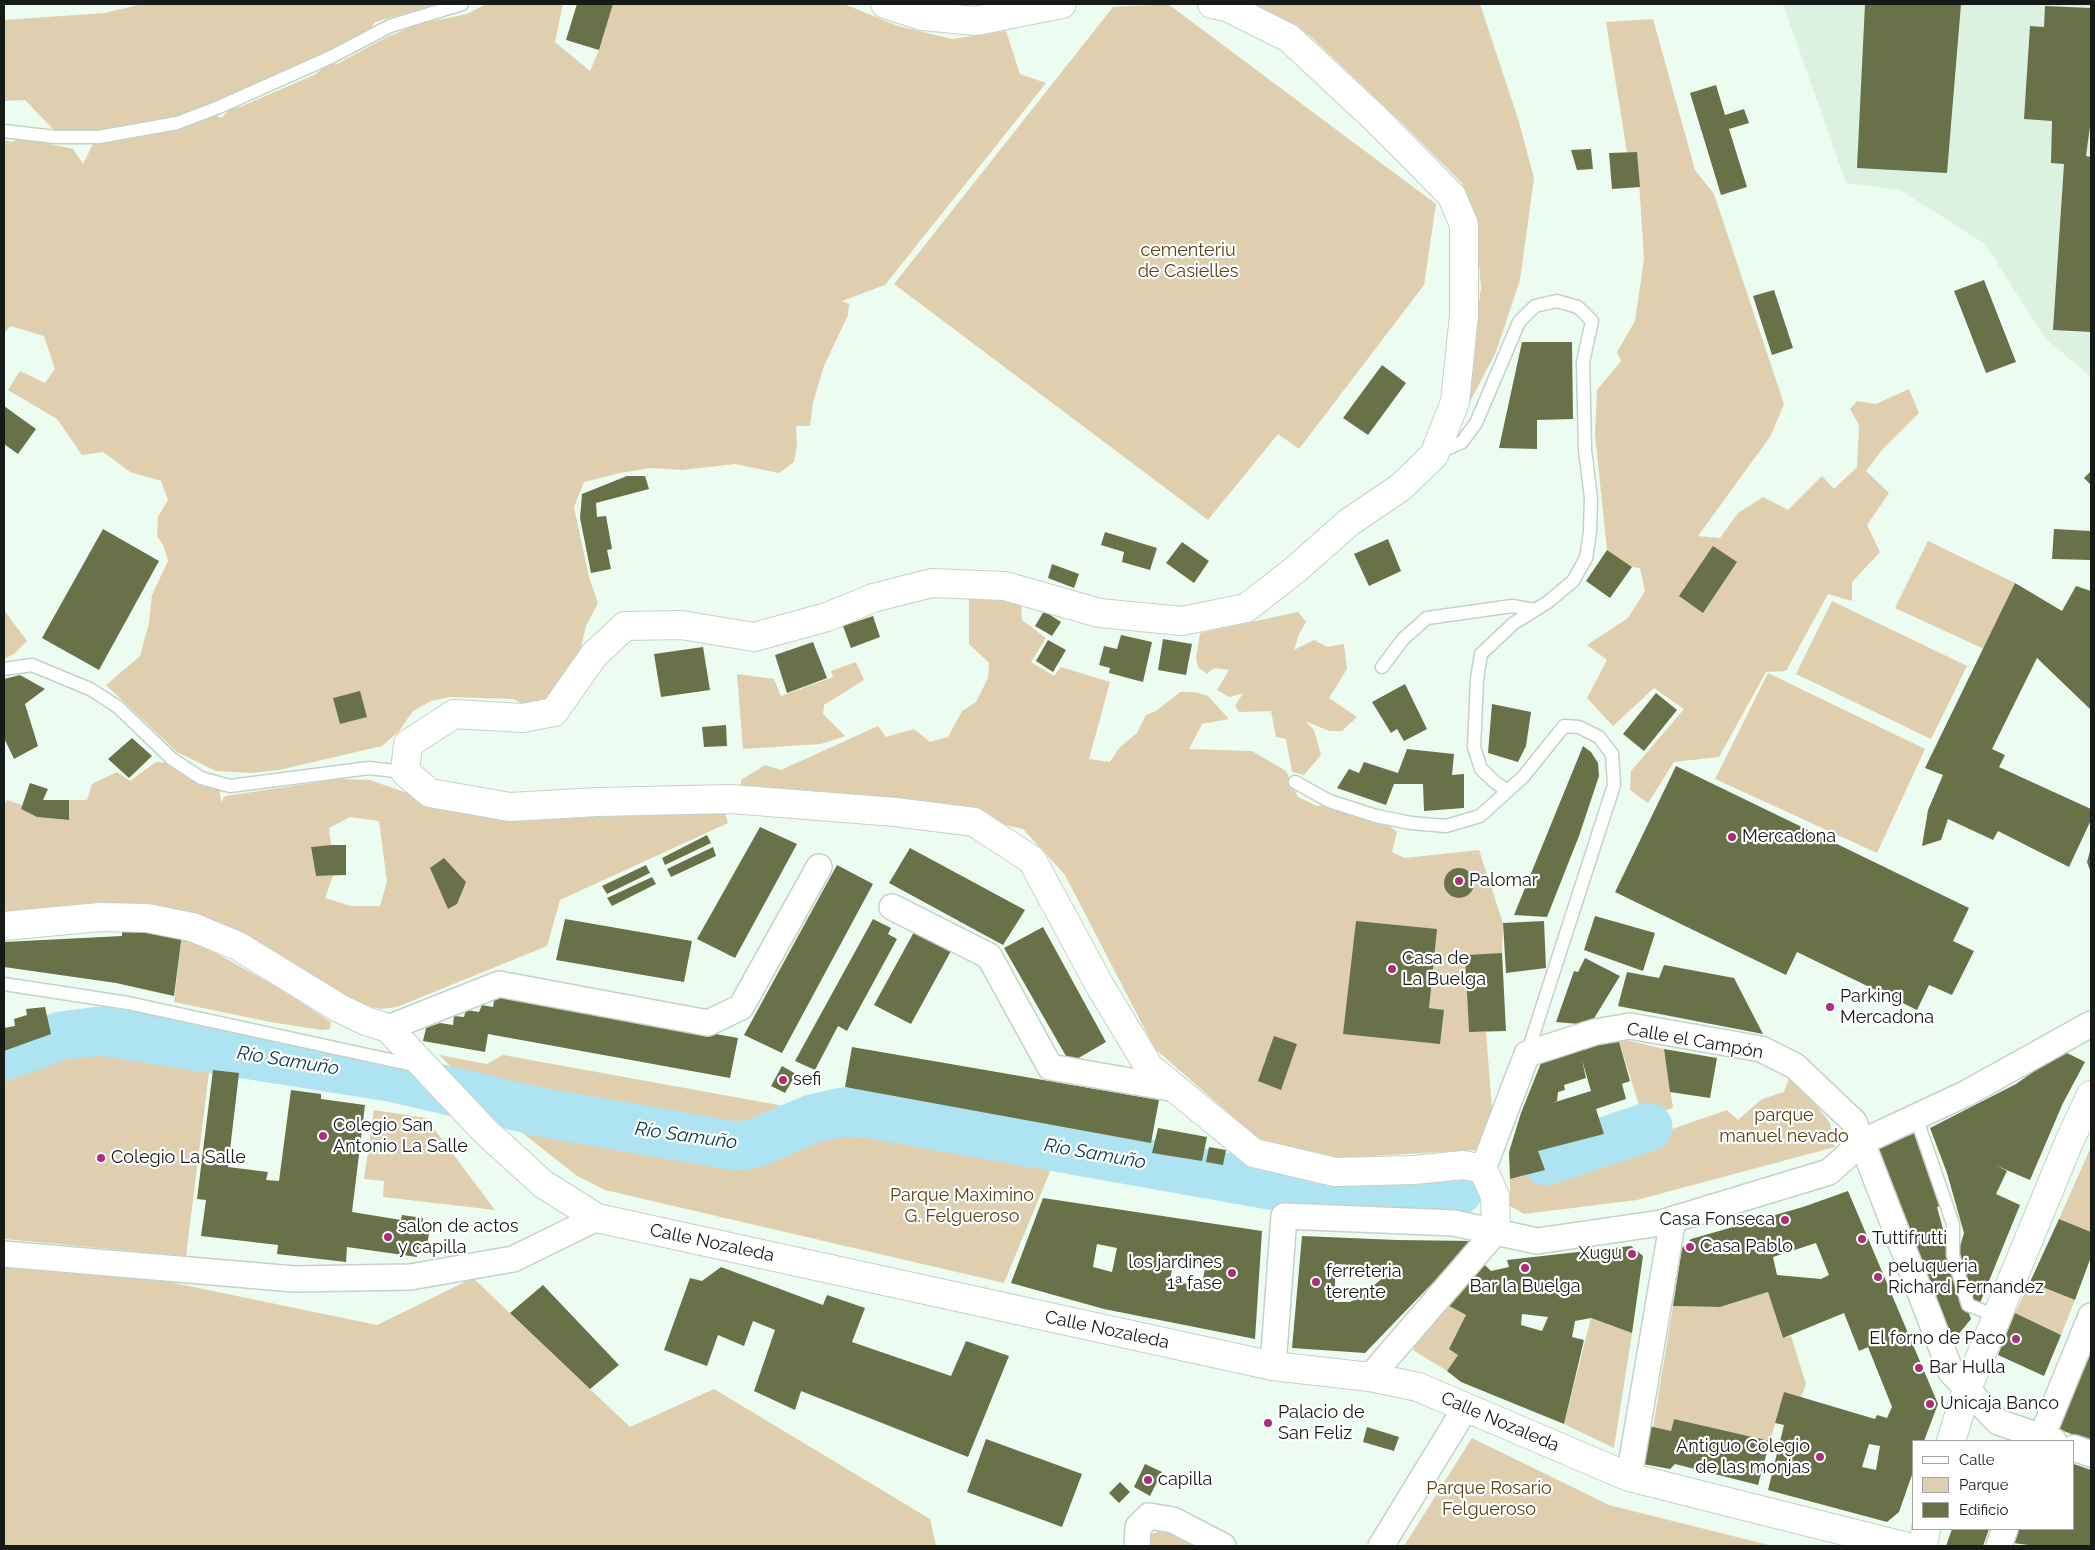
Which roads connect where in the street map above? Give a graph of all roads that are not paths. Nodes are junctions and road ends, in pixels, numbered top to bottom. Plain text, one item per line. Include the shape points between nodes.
1 (462, 4) edge
2 (885, 4) edge
3 (1062, 4) edge
4 (1212, 4) edge
5 (4, 131) edge
6 (1434, 455) junction
7 (1535, 610) junction
8 (1382, 667) dead end
9 (4, 669) edge
10 (405, 772) junction
11 (1295, 782) dead end
12 (1508, 791) junction
13 (819, 867) dead end
14 (892, 907) dead end
15 (4, 926) edge
16 (4, 984) edge
17 (377, 1024) junction
18 (2091, 1024) edge
19 (1527, 1054) junction
20 (426, 1068) junction
21 (1176, 1089) junction
22 (2091, 1095) edge
23 (1916, 1117) junction
24 (1862, 1142) junction
25 (1483, 1169) junction
26 (597, 1218) junction
27 (1672, 1219) junction
28 (1496, 1231) junction
29 (4, 1254) edge
30 (1997, 1316) junction
31 (2091, 1316) edge
32 (1274, 1366) junction
33 (1370, 1377) junction
34 (1967, 1389) junction
35 (1466, 1407) junction
36 (1951, 1440) edge
37 (2045, 1440) edge
38 (2075, 1448) edge
39 (2091, 1454) edge
40 (1629, 1477) junction
41 (1926, 1530) edge
42 (2005, 1530) edge
43 (1138, 1546) edge
44 (1223, 1546) edge
45 (1381, 1546) edge
46 (1904, 1546) edge
47 (1923, 1546) edge
48 (1999, 1546) edge

1 - 5 lane via 390,26 219,108 177,123 100,137 55,138
2 - 3 street via 922,16 976,21
4 - 6 street via 1227,7 1289,38 1452,196 1464,225 1464,315 1455,402
6 - 7 lane via 1462,442 1476,423 1519,322 1535,306 1557,301 1578,308 1592,321 1583,362 1585,450 1591,498 1586,558 1573,581
6 - 10 street via 1401,487 1348,523 1246,608 1182,621 1099,612 1005,586 932,583 873,598 827,617 754,637 681,625 625,626 594,655 554,712 523,718 454,714 408,744
7 - 8 lane via 1512,606 1427,618 1404,638
7 - 12 lane via 1514,623 1481,654 1477,679 1474,748 1481,769
9 - 10 lane via 32,665 90,690 118,707 172,759 200,778 230,786 369,768
10 - 21 street via 430,793 510,807 730,799 895,812 974,822 1032,860 1100,986 1149,1067
11 - 12 lane via 1329,801 1376,816 1446,826 1480,816
12 - 19 lane via 1564,726 1579,726 1599,737 1612,754 1614,785
13 - 17 street via 741,1007 708,1023 499,984
14 - 21 street via 989,956 1050,1067
15 - 17 street via 100,918 147,918 192,926 238,946 338,1008
16 - 20 lane via 128,1003
17 - 20 street, Calle Nozaleda
18 - 23 street via 1967,1093
19 - 24 street, Calle el Campón via 1595,1032 1630,1026 1761,1049 1795,1066 1854,1122
19 - 25 street
20 - 26 street, Calle Nozaleda via 543,1184
21 - 25 street via 1254,1153 1335,1172 1463,1165
22 - 30 street
23 - 24 street
23 - 30 lane via 1954,1224 1953,1255 1968,1305
24 - 27 street via 1829,1172
24 - 34 street, Calle el Campón via 1951,1372
25 - 28 street via 1495,1196
26 - 29 street via 513,1259 410,1277 294,1279
26 - 32 street, Calle Nozaleda
27 - 28 street via 1537,1241
27 - 40 street
28 - 32 street via 1454,1223 1284,1216
28 - 33 street
30 - 34 street
31 - 37 street
32 - 33 street, Calle Nozaleda
33 - 35 street, Calle Nozaleda via 1418,1387
34 - 36 street
34 - 37 street, Calle el Campón via 1998,1422
35 - 40 street, Calle Nozaleda
35 - 45 street
38 - 39 street
40 - 46 street, Calle Nozaleda
41 - 47 street
42 - 48 street
43 - 44 street via 1138,1527 1148,1516 1173,1520

